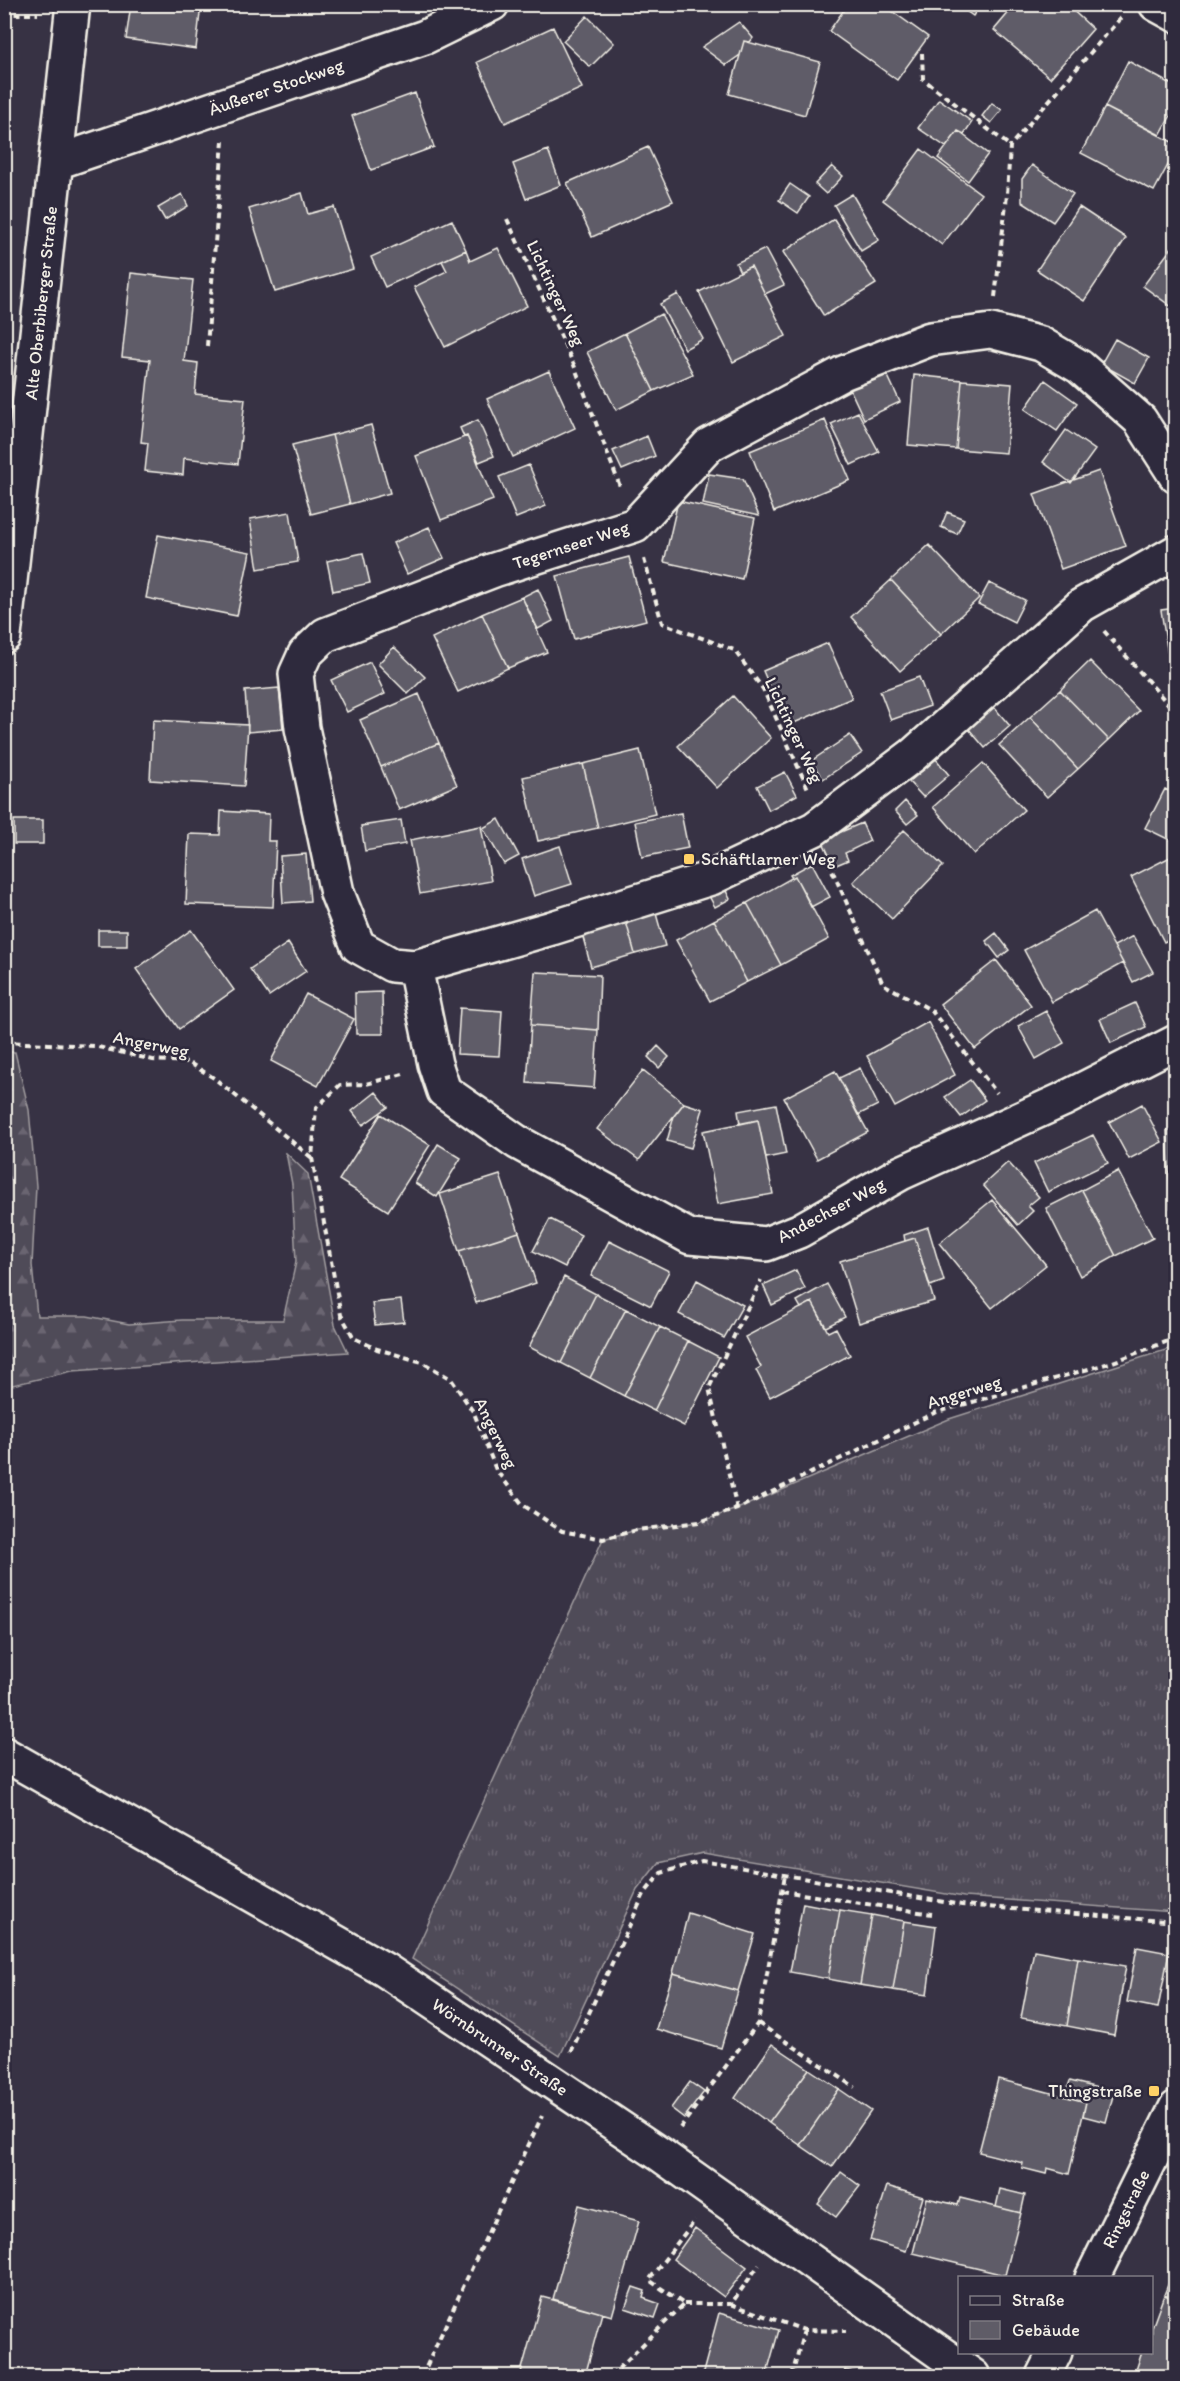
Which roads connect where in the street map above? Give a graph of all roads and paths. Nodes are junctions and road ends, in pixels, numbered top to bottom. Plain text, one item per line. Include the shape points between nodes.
1 (73, 4) edge
2 (492, 4) edge
3 (1156, 4) edge
4 (1124, 13) dead end
5 (1176, 15) edge
6 (922, 53) dead end
7 (225, 105) junction
8 (1010, 146) junction
9 (57, 162) junction
10 (507, 219) dead end
11 (991, 331) junction
12 (207, 346) dead end
13 (1176, 476) edge
14 (635, 525) junction
15 (1176, 552) edge
16 (1082, 605) junction
17 (4, 636) edge
18 (1176, 713) edge
19 (814, 829) junction
20 (415, 967) junction
21 (4, 1042) edge
22 (1176, 1042) edge
23 (435, 1064) junction
24 (1018, 1120) junction
25 (312, 1158) junction
26 (766, 1244) junction
27 (1176, 1338) edge
28 (737, 1509) junction
29 (4, 1754) edge
30 (785, 1875) junction
31 (782, 1891) junction
32 (932, 1914) dead end
33 (1176, 1922) edge
34 (758, 2023) junction
35 (557, 2084) junction
36 (855, 2087) dead end
37 (1176, 2109) edge
38 (685, 2122) dead end
39 (716, 2193) junction
40 (777, 2237) junction
41 (1092, 2276) edge
42 (684, 2304) junction
43 (731, 2304) junction
44 (874, 2307) junction
45 (804, 2330) junction
46 (1054, 2354) edge
47 (422, 2376) edge
48 (611, 2376) edge
49 (792, 2376) edge
50 (973, 2376) edge
51 (1043, 2376) edge

1 - 9 street, Alte Oberbiberger Straße
2 - 7 street, Äußerer Stockweg via 425,37
3 - 5 street
4 - 8 path
6 - 8 path via 923,79
7 - 9 street, Äußerer Stockweg
7 - 12 path
8 - 11 path
9 - 17 street, Alte Oberbiberger Straße
10 - 14 path, Lichtinger Weg via 574,365
11 - 13 street, Tegernseer Weg via 1041,344 1080,367 1140,420
11 - 14 street, Tegernseer Weg via 930,339 843,373 709,445
14 - 19 path, Lichtinger Weg via 662,623 734,650 763,689 813,800
14 - 20 street, Tegernseer Weg via 494,570 325,635 305,654 296,674 302,728 337,893 358,946 392,965
15 - 16 street
16 - 18 path
16 - 19 street via 913,755
19 - 20 street via 711,878
19 - 24 path, Lichtinger Weg via 883,984 931,1010
20 - 23 street, Andechser Weg
21 - 25 path, Angerweg via 94,1047 153,1060 188,1062 214,1078
22 - 24 street, Andechser Weg
23 - 25 path via 366,1084 340,1085 315,1108
23 - 26 street, Andechser Weg via 444,1090 452,1096 517,1142 638,1209 690,1237
24 - 26 street, Andechser Weg via 901,1173 799,1231
25 - 28 path, Angerweg via 341,1316 354,1338 422,1362 451,1379 474,1413 495,1470 523,1505 562,1531 603,1539 699,1522
26 - 28 path via 765,1273 710,1388
27 - 28 path, Angerweg via 1113,1362 934,1413
29 - 35 street, Wörnbrunner Straße via 385,1970
30 - 31 path
30 - 33 path via 962,1905
30 - 35 path via 702,1861 661,1873 644,1894
31 - 32 path
31 - 34 path
34 - 36 path
34 - 38 path
35 - 39 street, Wörnbrunner Straße
35 - 47 path
37 - 41 street, Ringstraße
39 - 40 street, Wörnbrunner Straße
39 - 42 path via 649,2280
40 - 43 path
40 - 44 street, Wörnbrunner Straße
42 - 43 path
42 - 48 path
43 - 45 path
44 - 45 path via 849,2331
44 - 50 street, Wörnbrunner Straße
45 - 49 path
46 - 51 street

